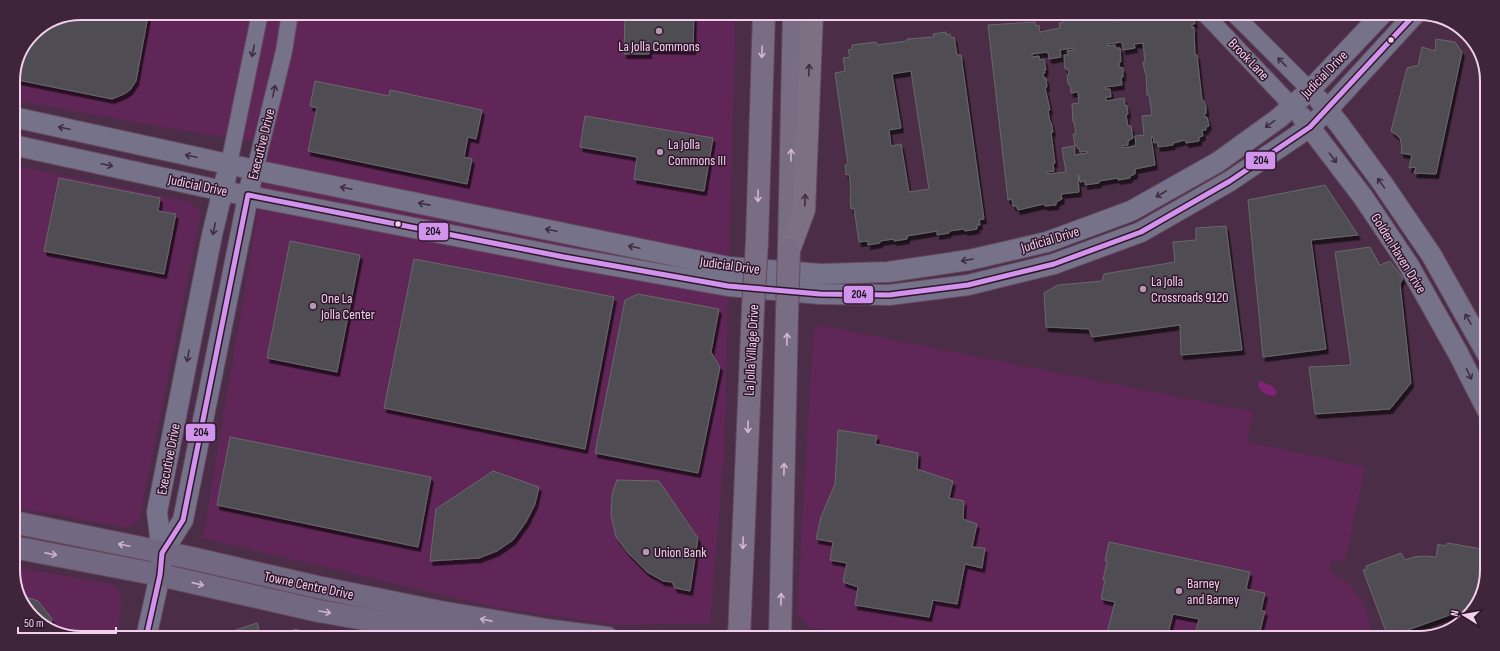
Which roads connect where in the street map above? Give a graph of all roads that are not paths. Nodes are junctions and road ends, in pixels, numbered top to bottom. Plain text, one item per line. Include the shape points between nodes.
1 (259, 20) edge
2 (289, 20) edge
3 (764, 20) edge
4 (794, 20) edge
5 (812, 20) edge
6 (1211, 20) edge
7 (1240, 20) edge
8 (1376, 20) edge
9 (1410, 20) edge
10 (1310, 90) junction
11 (1293, 107) junction
12 (1328, 109) junction
13 (20, 119) edge
14 (1310, 127) junction
15 (20, 147) edge
16 (229, 164) junction
17 (255, 170) junction
18 (223, 191) junction
19 (248, 195) junction
20 (789, 250) junction
21 (1480, 342) edge
22 (1480, 396) edge
23 (20, 523) edge
24 (20, 548) edge
25 (162, 553) junction
26 (160, 575) junction
27 (148, 631) edge
28 (432, 631) edge
29 (546, 631) edge
30 (739, 631) edge
31 (780, 631) edge

1 -> 16 street, Executive Drive
17 -> 2 street, Executive Drive via 284,51
3 -> 30 main road, La Jolla Village Drive, bridge via 757,241
20 -> 4 main road
20 -> 5 highway via 804,210
6 - 11 street, Brook Lane
10 -> 7 street, Brook Lane
8 - 10 street, Judicial Drive
9 - 12 street, Judicial Drive
10 - 11 street, Judicial Drive
10 - 12 street, Golden Haven Drive
11 - 14 street, Golden Haven Drive
11 -> 17 street, Judicial Drive via 1218,162 1131,211 1047,242 969,260 888,272 821,274 729,267
12 - 14 street, Judicial Drive
21 -> 12 street, Golden Haven Drive via 1432,256
16 -> 13 street, Judicial Drive
14 - 19 street, Judicial Drive via 1230,181 1141,232 1046,266 968,285 889,295 820,294 728,286 564,257
14 -> 22 street, Golden Haven Drive via 1363,197 1411,269
15 -> 18 street, Judicial Drive
16 - 17 street, Judicial Drive
16 - 18 street, Executive Drive
17 - 19 street, Executive Drive
18 - 19 street, Judicial Drive
18 -> 25 street, Executive Drive via 157,512
19 - 25 street, Executive Drive via 183,520
31 -> 20 main road, bridge
25 -> 23 main road, Towne Centre Drive
24 -> 26 main road, Towne Centre Drive
25 - 26 street, Executive Drive
29 -> 25 main road, Towne Centre Drive via 317,587
26 - 27 street, Executive Drive
26 -> 28 main road, Towne Centre Drive via 319,611

